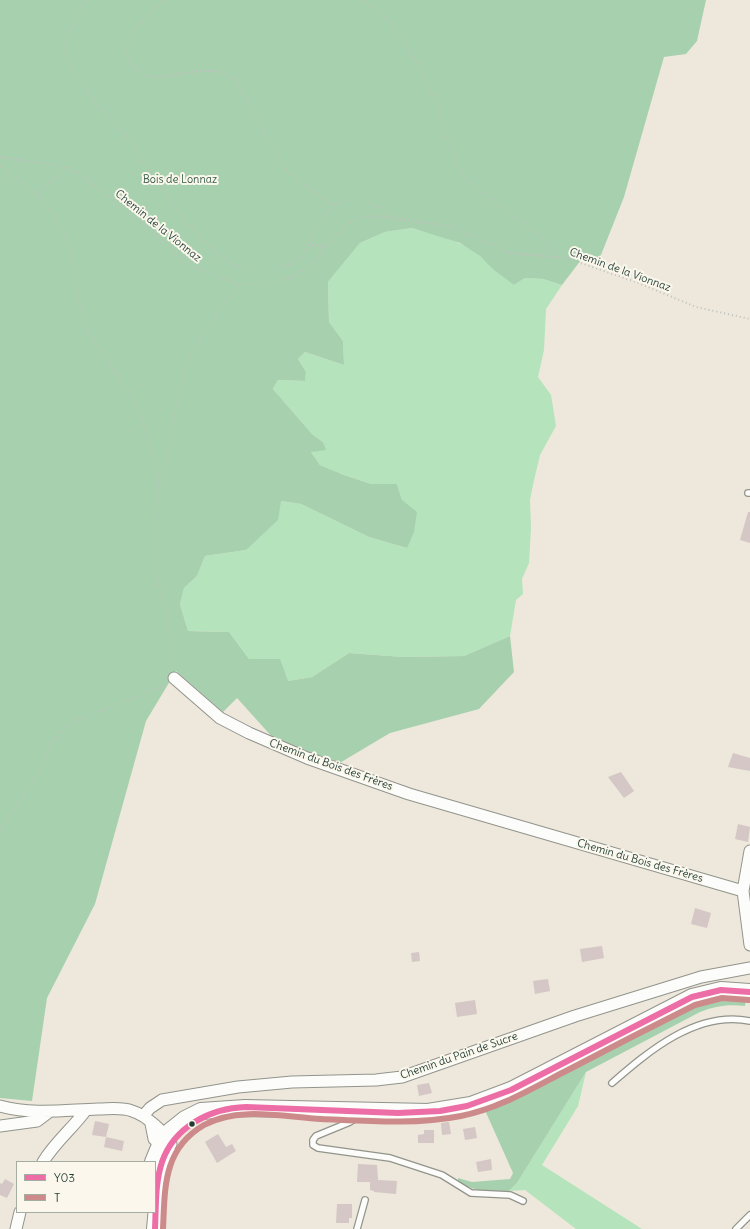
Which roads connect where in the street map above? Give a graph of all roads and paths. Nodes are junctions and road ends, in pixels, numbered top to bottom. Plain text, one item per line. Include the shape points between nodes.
1 (87, 0) edge
2 (164, 0) edge
3 (362, 0) edge
4 (0, 157) edge
5 (0, 166) edge
6 (68, 167) junction
7 (37, 195) junction
8 (335, 206) junction
9 (396, 218) junction
10 (308, 245) junction
11 (328, 246) junction
12 (558, 256) junction
13 (239, 284) junction
14 (750, 318) edge
15 (159, 487) junction
16 (174, 678) junction
17 (0, 829) edge
18 (750, 851) edge
19 (743, 891) junction
20 (750, 946) edge
21 (750, 967) edge
22 (750, 992) edge
23 (750, 1021) edge
24 (612, 1083) dead end
25 (0, 1106) edge
26 (86, 1110) junction
27 (365, 1111) junction
28 (49, 1112) junction
29 (147, 1120) junction
30 (0, 1126) edge
31 (166, 1143) junction
32 (44, 1161) edge
33 (154, 1161) edge
34 (365, 1200) dead end
35 (523, 1201) dead end
36 (20, 1213) edge
37 (147, 1213) edge
38 (750, 1215) edge
39 (16, 1229) edge
40 (146, 1229) edge
41 (155, 1229) edge
42 (357, 1229) edge
43 (736, 1229) edge

1 - 10 path via 66,39 65,50 70,65 84,89 125,136 165,194 199,235 228,260 252,271 267,271 293,262 303,254
2 - 8 path via 130,36 126,51 138,73 150,77 212,70 234,80 283,166 295,178
3 - 12 path via 380,11 400,37 437,107 463,175 471,184 545,240
4 - 6 path, Chemin de la Vionnaz
5 - 7 path
6 - 7 path
6 - 13 path, Chemin de la Vionnaz via 88,179 196,268
7 - 15 path via 55,215 70,248 86,328 140,414 157,470
8 - 9 path via 346,200 358,199 370,202
8 - 10 path via 326,215
9 - 11 path, Chemin de la Vionnaz via 379,216 354,220 345,226
9 - 12 path, Chemin de la Vionnaz via 452,227 510,253
10 - 11 path
11 - 13 path, Chemin de la Vionnaz via 312,264 292,277 266,285
12 - 14 path, Chemin de la Vionnaz via 636,282 696,307
13 - 15 path via 211,321 188,361 168,457
15 - 16 path via 154,554 156,575 168,619
16 - 17 path via 158,690 78,720 64,729 54,739 34,780
16 - 19 street, Chemin du Bois des Frères via 220,718 307,758 410,794
18 - 19 street
19 - 20 street
21 - 29 street, Chemin du Pain de Sucre via 696,979 597,1009 402,1077 238,1087 162,1100 150,1108
22 - 27 main road via 721,990 692,997 482,1102 444,1110
23 - 24 lane via 728,1019 696,1027 667,1041 638,1060
25 - 28 street via 27,1112
26 - 28 street
26 - 29 street via 124,1109
26 - 32 street via 53,1146
27 - 31 main road via 267,1108 197,1112 179,1123
27 - 35 lane via 355,1120 316,1136 313,1145 318,1148 390,1158 442,1175 471,1193 510,1195
28 - 30 street via 37,1121
29 - 31 street via 160,1129
31 - 33 main road
31 - 41 main road via 160,1174
34 - 42 lane
36 - 39 street
37 - 40 main road
38 - 43 lane

